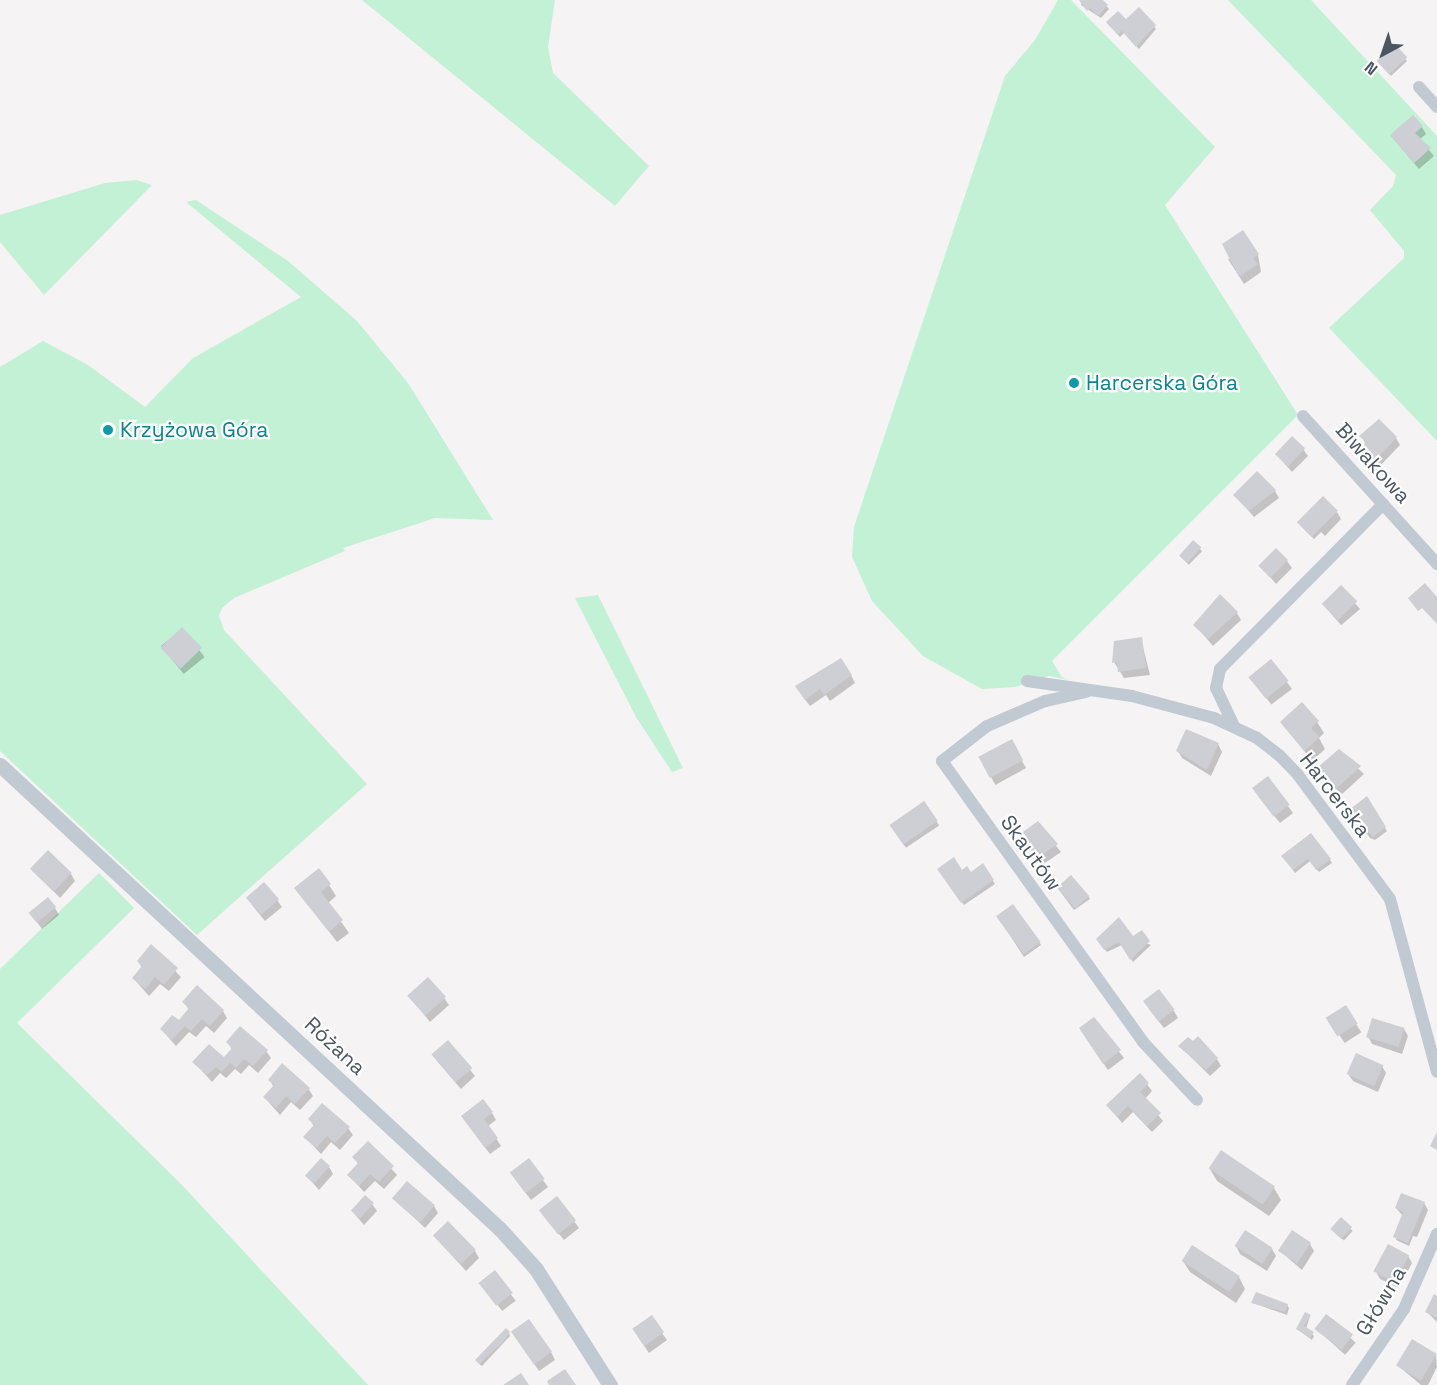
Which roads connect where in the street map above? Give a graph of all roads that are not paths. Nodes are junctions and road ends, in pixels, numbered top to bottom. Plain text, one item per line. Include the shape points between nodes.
1 (1419, 87) dead end
2 (1437, 107) edge
3 (1303, 416) dead end
4 (1383, 504) junction
5 (1437, 564) edge
6 (1027, 681) dead end
7 (1096, 690) junction
8 (1234, 726) junction
9 (0, 765) edge
10 (1437, 1072) edge
11 (1197, 1100) dead end
12 (1437, 1234) edge
13 (610, 1385) edge
14 (1352, 1385) edge

1 - 2 street
3 - 4 street, Biwakowa
4 - 5 street, Biwakowa
4 - 8 street via 1220,669 1216,688
6 - 7 street, Harcerska
7 - 8 street, Harcerska via 1132,696
7 - 11 street, Skautów via 1045,701 987,726 942,761 1143,1042
8 - 10 street, Harcerska via 1264,744 1298,775 1390,899
9 - 13 street, Różana via 500,1229 536,1269
12 - 14 street, Główna via 1404,1309

